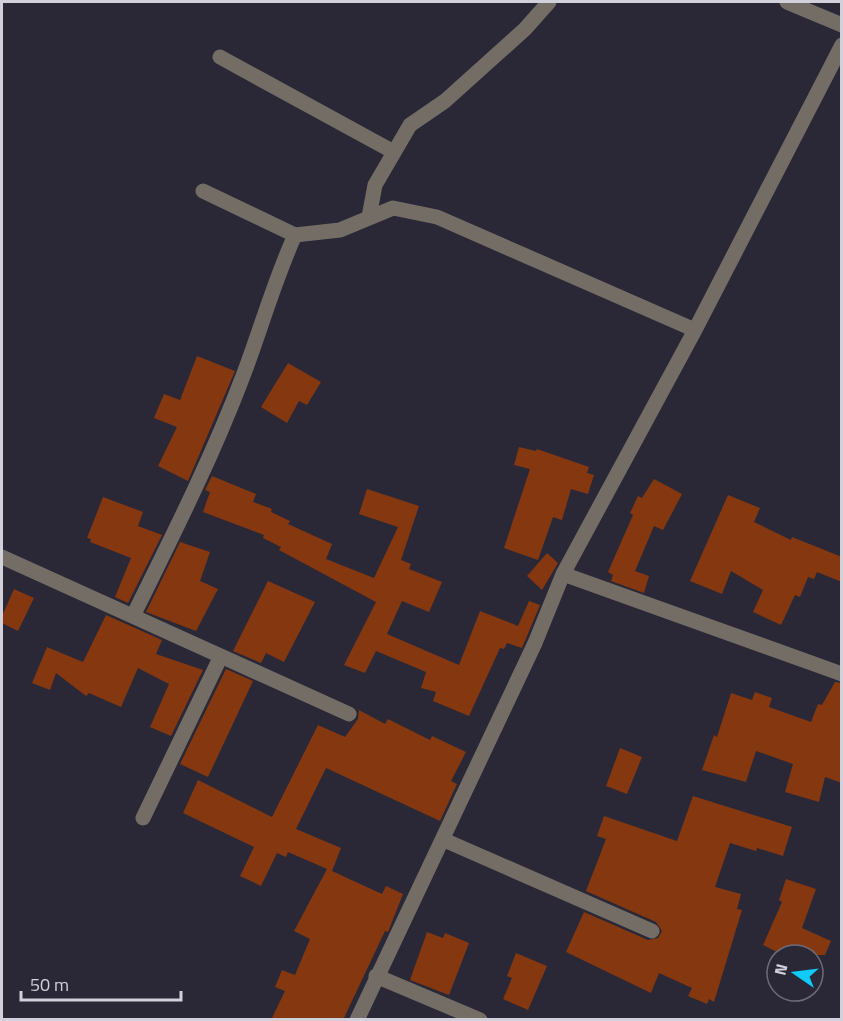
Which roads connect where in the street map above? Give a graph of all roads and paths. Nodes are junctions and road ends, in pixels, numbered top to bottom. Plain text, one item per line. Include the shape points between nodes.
1 (549, 2) edge
2 (787, 2) edge
3 (842, 25) edge
4 (842, 45) edge
5 (220, 57) dead end
6 (393, 151) junction
7 (203, 191) dead end
8 (369, 217) junction
9 (295, 235) junction
10 (695, 330) junction
11 (2, 557) edge
12 (563, 574) junction
13 (133, 616) junction
14 (221, 656) junction
15 (842, 674) edge
16 (349, 714) dead end
17 (143, 818) dead end
18 (444, 840) junction
19 (652, 931) dead end
20 (376, 976) junction
21 (357, 1020) edge
22 (480, 1020) edge

1 - 6 street via 525,29 445,101 410,125
2 - 3 street
4 - 10 street
5 - 6 street
6 - 8 street via 375,185
7 - 9 street
8 - 9 street via 340,230
8 - 10 street via 393,208 437,217
9 - 13 street via 276,275 243,375 204,469
10 - 12 street
11 - 13 street
12 - 15 street
12 - 18 street
13 - 14 street
14 - 16 street
14 - 17 street
18 - 19 street
18 - 20 street
20 - 21 street
20 - 22 street

